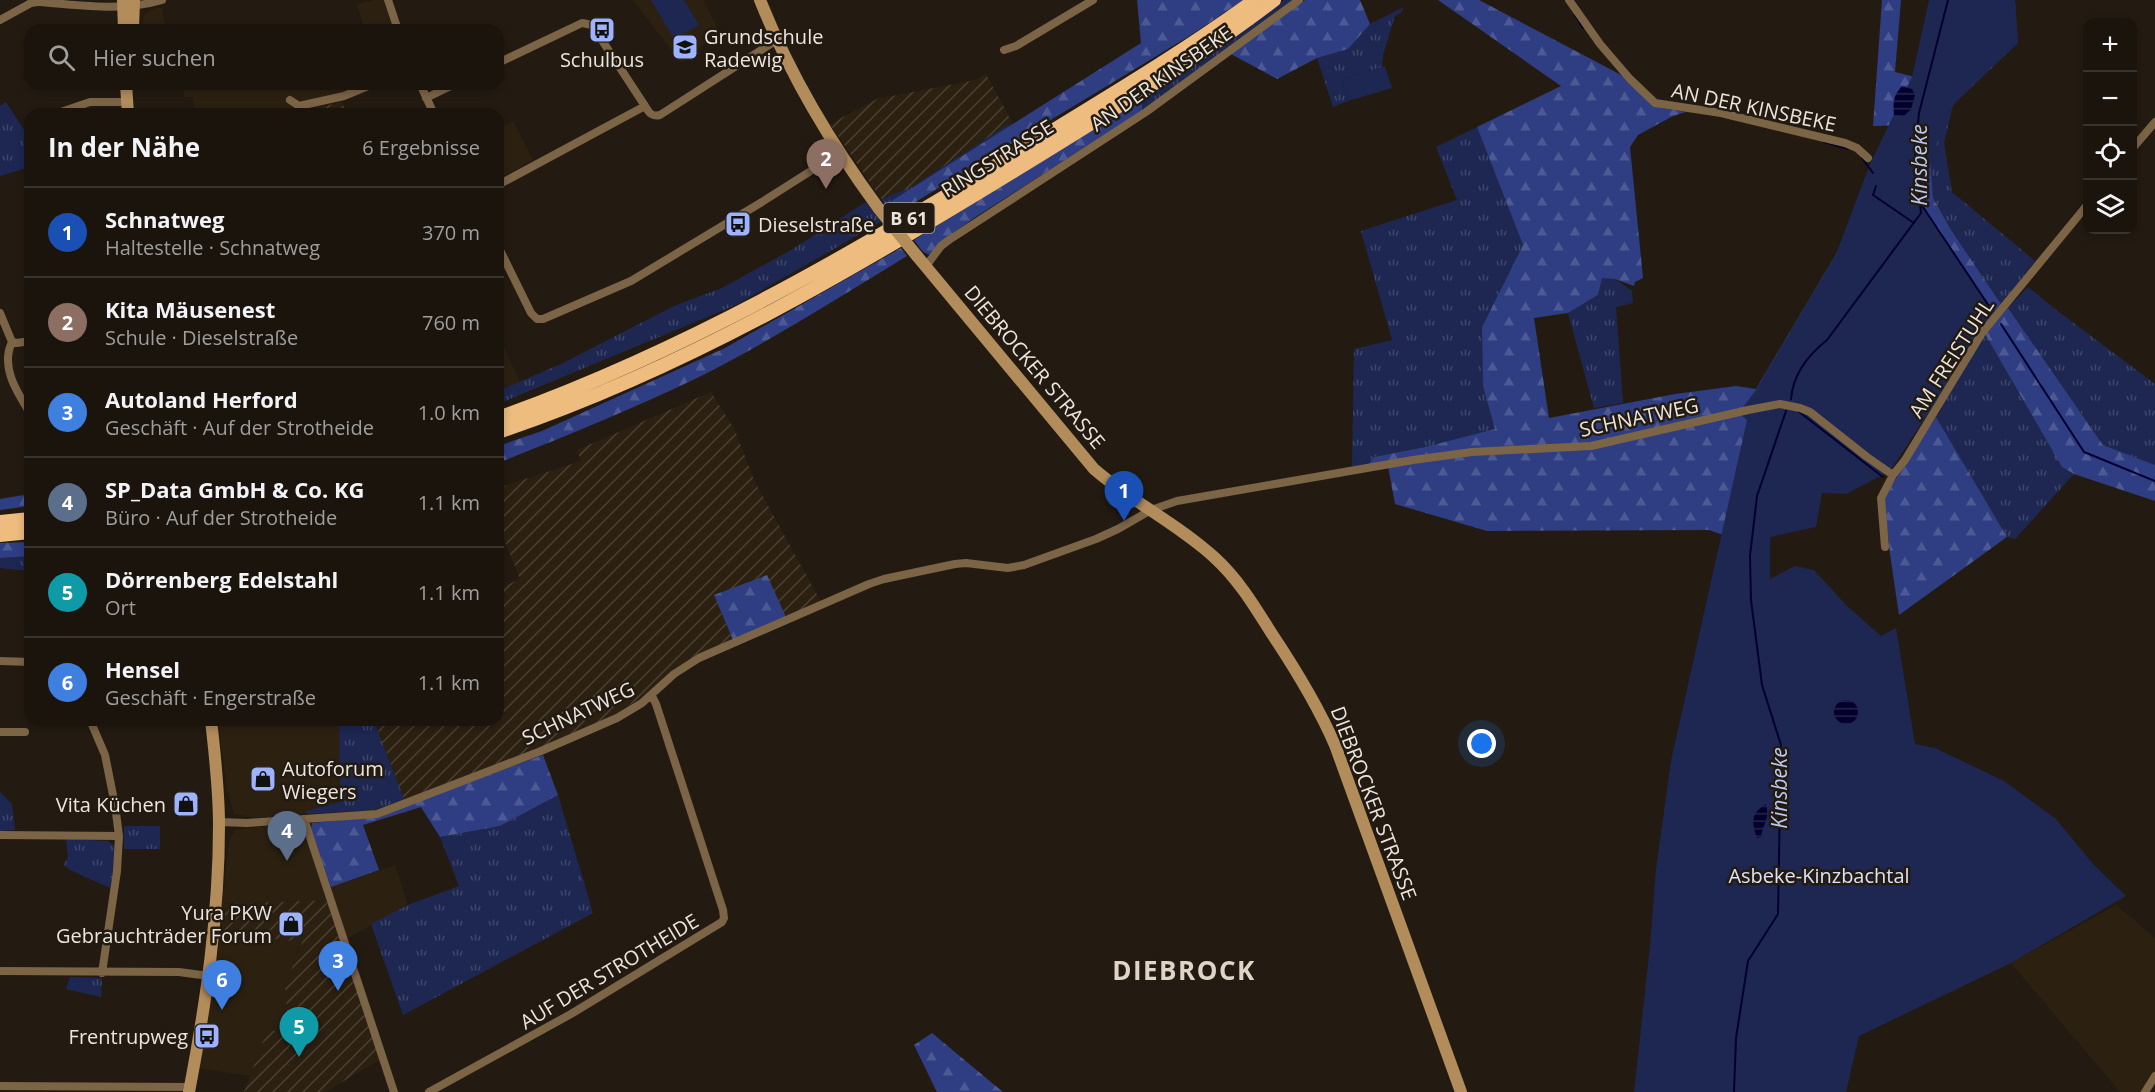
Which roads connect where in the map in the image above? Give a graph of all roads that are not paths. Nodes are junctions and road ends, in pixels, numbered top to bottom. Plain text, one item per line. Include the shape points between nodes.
1 (56, 0) edge
2 (162, 0) edge
3 (388, 0) edge
4 (760, 0) edge
5 (1093, 0) edge
6 (1255, 0) edge
7 (1274, 0) edge
8 (1299, 0) edge
9 (1569, 0) edge
10 (39, 1) edge
11 (128, 3) edge
12 (0, 20) edge
13 (125, 24) edge
14 (132, 24) edge
15 (396, 24) edge
16 (777, 39) junction
17 (1004, 50) dead end
18 (504, 60) edge
19 (358, 90) edge
20 (423, 90) edge
21 (443, 90) edge
22 (426, 98) junction
23 (290, 100) dead end
24 (128, 105) edge
25 (645, 106) junction
26 (72, 108) edge
27 (431, 108) edge
28 (2155, 122) edge
29 (2137, 144) edge
30 (839, 153) junction
31 (1868, 158) dead end
32 (504, 182) edge
33 (2083, 210) edge
34 (504, 258) edge
35 (926, 266) junction
36 (0, 313) edge
37 (12, 342) junction
38 (24, 342) edge
39 (24, 403) edge
40 (504, 411) edge
41 (518, 411) junction
42 (504, 416) edge
43 (514, 427) junction
44 (504, 430) edge
45 (504, 434) edge
46 (1893, 475) junction
47 (1151, 510) junction
48 (24, 520) edge
49 (0, 522) edge
50 (24, 533) edge
51 (0, 535) edge
52 (1885, 547) dead end
53 (0, 661) edge
54 (24, 662) edge
55 (652, 696) junction
56 (96, 726) edge
57 (212, 726) edge
58 (0, 732) edge
59 (25, 732) dead end
60 (304, 819) junction
61 (219, 822) junction
62 (0, 835) edge
63 (119, 836) junction
64 (0, 971) edge
65 (102, 973) junction
66 (209, 976) junction
67 (2155, 1076) edge
68 (0, 1086) edge
69 (189, 1090) edge
70 (394, 1092) edge
71 (429, 1092) edge
72 (1461, 1092) edge
73 (2145, 1092) edge

1 - 10 street
2 - 11 street
3 - 15 street
4 - 16 main road, DIEBROCKER STRASSE
5 - 17 street
6 - 41 highway, RINGSTRASSE / B 61 via 1172,57 985,173 797,282 636,362
7 - 43 highway, RINGSTRASSE / B 61 via 1100,117 877,252 722,337
8 - 35 street, AN DER KINSBEKE via 1146,112 949,240
9 - 31 street, AN DER KINSBEKE via 1629,79 1654,102 1721,112 1845,143
10 - 11 street
10 - 12 street
11 - 13 main road
11 - 14 main road
16 - 25 street via 660,115 650,113
16 - 30 main road, DIEBROCKER STRASSE via 810,107
18 - 25 street via 587,23
19 - 23 street via 299,106
20 - 22 street
21 - 22 street
22 - 27 street
24 - 26 street via 90,102
25 - 32 street
28 - 29 street
30 - 34 street via 631,281 543,319 531,313
30 - 35 main road, DIEBROCKER STRASSE, bridge
33 - 46 street, AM FREISTUHL via 1982,333
35 - 47 main road, DIEBROCKER STRASSE via 1082,456 1107,480
36 - 37 street
37 - 38 street
37 - 39 street via 11,376
40 - 41 highway
41 - 42 highway, RINGSTRASSE / B 61
43 - 44 highway, RINGSTRASSE / B 61
43 - 45 highway
46 - 47 street, SCHNATWEG via 1810,412 1780,404 1592,446 1413,460 1177,501
46 - 52 street, AM FREISTUHL via 1881,498
47 - 55 street, SCHNATWEG via 1118,529 1024,565 1008,568 955,564 868,584 699,658 674,674
47 - 72 main road, DIEBROCKER STRASSE via 1231,573 1322,716
48 - 49 highway
50 - 51 highway
53 - 54 street
55 - 60 street, SCHNATWEG via 617,718 550,747 377,814
55 - 71 street, AUF DER STROTHEIDE via 723,910 722,922 571,1014
56 - 63 street via 105,755
57 - 61 main road
58 - 59 street
60 - 61 street, SCHNATWEG
60 - 70 street
61 - 66 main road
62 - 63 street
63 - 65 street
64 - 65 street
65 - 66 street via 179,972
66 - 69 main road
67 - 73 street
68 - 69 street

